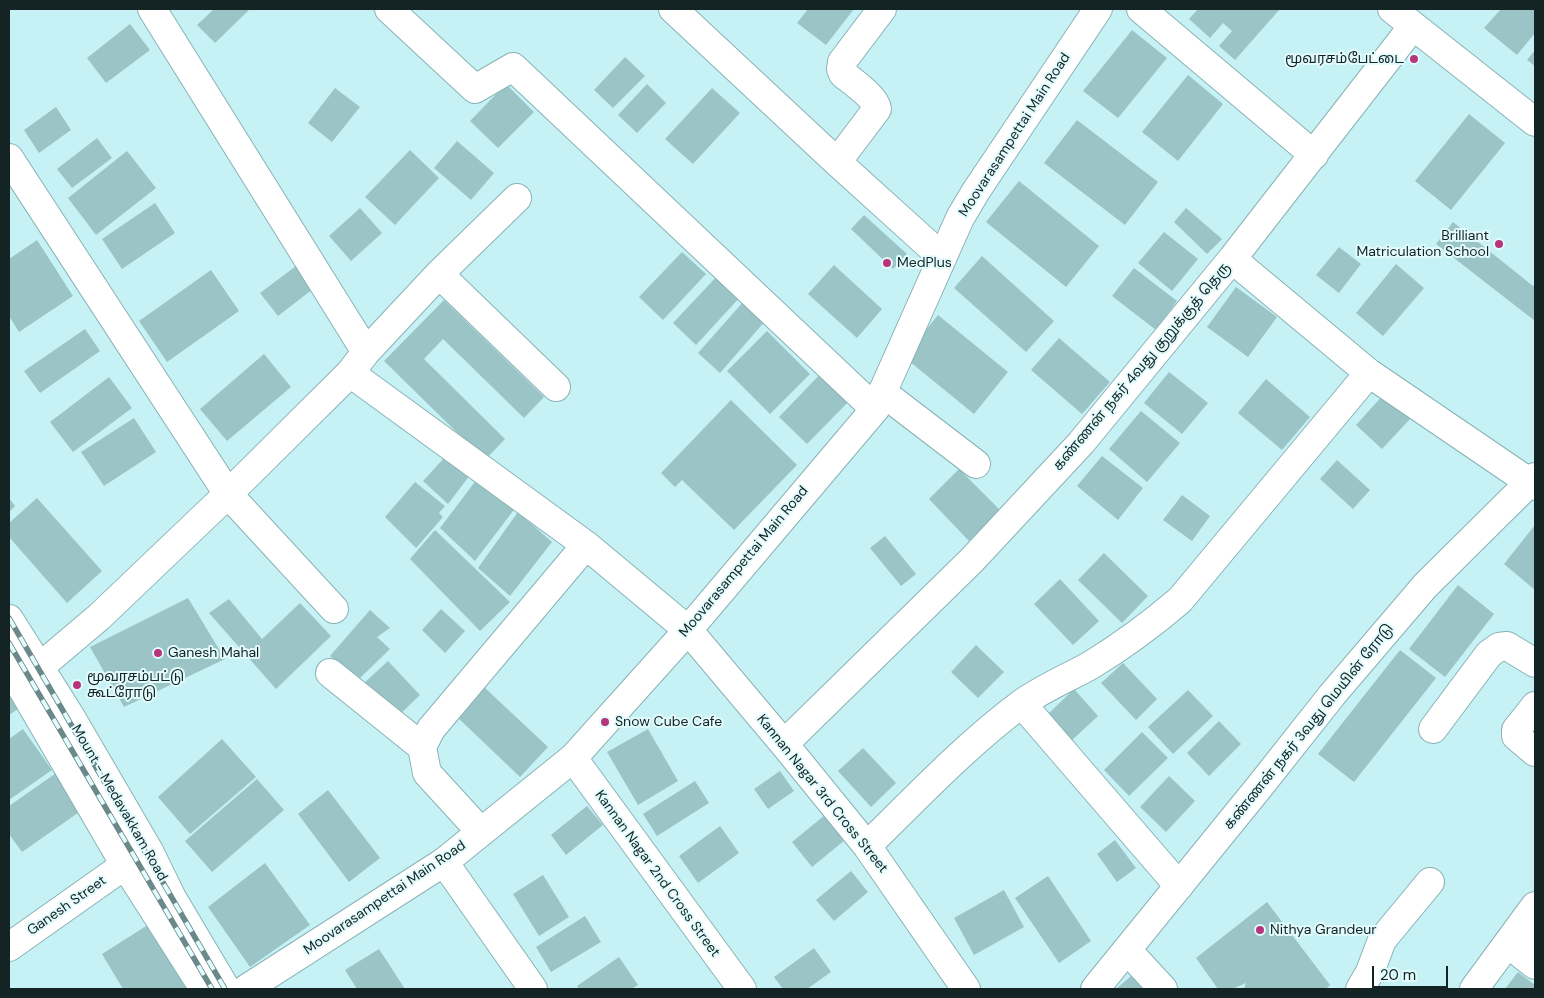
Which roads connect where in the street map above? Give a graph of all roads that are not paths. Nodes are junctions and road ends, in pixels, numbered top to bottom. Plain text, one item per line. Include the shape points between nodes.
1 (152, 9) edge
2 (389, 9) edge
3 (673, 9) edge
4 (882, 9) edge
5 (1098, 9) edge
6 (1141, 9) edge
7 (1392, 9) edge
8 (1413, 26) junction
9 (1535, 122) edge
10 (1314, 155) junction
11 (9, 158) edge
12 (837, 162) junction
13 (518, 198) dead end
14 (942, 257) junction
15 (1232, 259) junction
16 (439, 274) junction
17 (366, 352) junction
18 (1369, 373) junction
19 (350, 374) junction
20 (556, 387) dead end
21 (879, 401) junction
22 (976, 464) dead end
23 (1534, 482) edge
24 (228, 494) junction
25 (586, 545) junction
26 (334, 609) dead end
27 (9, 619) edge
28 (688, 630) junction
29 (1535, 663) edge
30 (23, 672) edge
31 (330, 673) dead end
32 (1022, 704) junction
33 (1535, 706) edge
34 (1433, 729) dead end
35 (784, 744) junction
36 (422, 747) junction
37 (1535, 752) edge
38 (573, 758) junction
39 (482, 832) junction
40 (867, 846) junction
41 (444, 862) junction
42 (125, 865) junction
43 (1430, 882) dead end
44 (1179, 886) junction
45 (1535, 906) edge
46 (9, 947) edge
47 (1127, 950) junction
48 (204, 989) edge
49 (226, 989) edge
50 (246, 989) edge
51 (533, 989) edge
52 (742, 989) edge
53 (966, 989) edge
54 (1095, 989) edge
55 (1163, 989) edge
56 (1360, 989) edge
57 (1474, 989) edge

1 - 17 street
2 - 21 street via 475,90 513,67
3 - 12 street
4 - 12 street via 842,62 840,69 843,74 873,99 877,109
5 - 14 street, Moovarasampettai Main Road via 976,191
6 - 10 street
7 - 8 street
8 - 9 street
8 - 10 street
10 - 15 street
11 - 24 street
12 - 14 street
13 - 16 street
14 - 21 street, Moovarasampettai Main Road
15 - 18 street, கண்ணன் நகர் 4வது குறுக்குத் தெரு
15 - 35 street, கண்ணன் நகர் 4வது குறுக்குத் தெரு via 1081,443 972,560
16 - 17 street
16 - 20 street
17 - 19 street
18 - 23 street, கண்ணன் நகர் 4வது குறுக்குத் தெரு
18 - 32 street via 1180,600 1134,637
19 - 24 street
19 - 25 street, Kannan Nagar 3rd Cross Street
21 - 22 street
21 - 28 street, Moovarasampettai Main Road
23 - 44 street, கண்ணன் நகர் 3வது மெயின் ரோடு via 1425,586 1332,695
24 - 26 street
24 - 30 street via 99,617
25 - 28 street, Kannan Nagar 3rd Cross Street
25 - 36 street via 431,729
27 - 30 street, Mount - Medavakkam Road
28 - 35 street, Kannan Nagar 3rd Cross Street
28 - 38 street, Moovarasampettai Main Road
29 - 34 street via 1507,646 1499,647 1489,654
30 - 42 street, Mount - Medavakkam Road
30 - 49 street, Mount - Medavakkam Road via 149,851 172,898
31 - 36 street
32 - 40 street via 954,759
32 - 44 street
33 - 37 street via 1516,730 1516,736
35 - 40 street, Kannan Nagar 3rd Cross Street
36 - 39 street via 427,773
38 - 39 street, Moovarasampettai Main Road
38 - 52 street, Kannan Nagar 2nd Cross Street
39 - 41 street, Moovarasampettai Main Road
40 - 53 street, Kannan Nagar 3rd Cross Street
41 - 50 street, Moovarasampettai Main Road
41 - 51 street
42 - 46 street, Ganesh Street
42 - 48 street, Mount - Medavakkam Road
43 - 56 street via 1382,940
44 - 47 street, கண்ணன் நகர் 3வது மெயின் ரோடு
45 - 57 street
47 - 54 street, கண்ணன் நகர் 3வது மெயின் ரோடு
47 - 55 street

